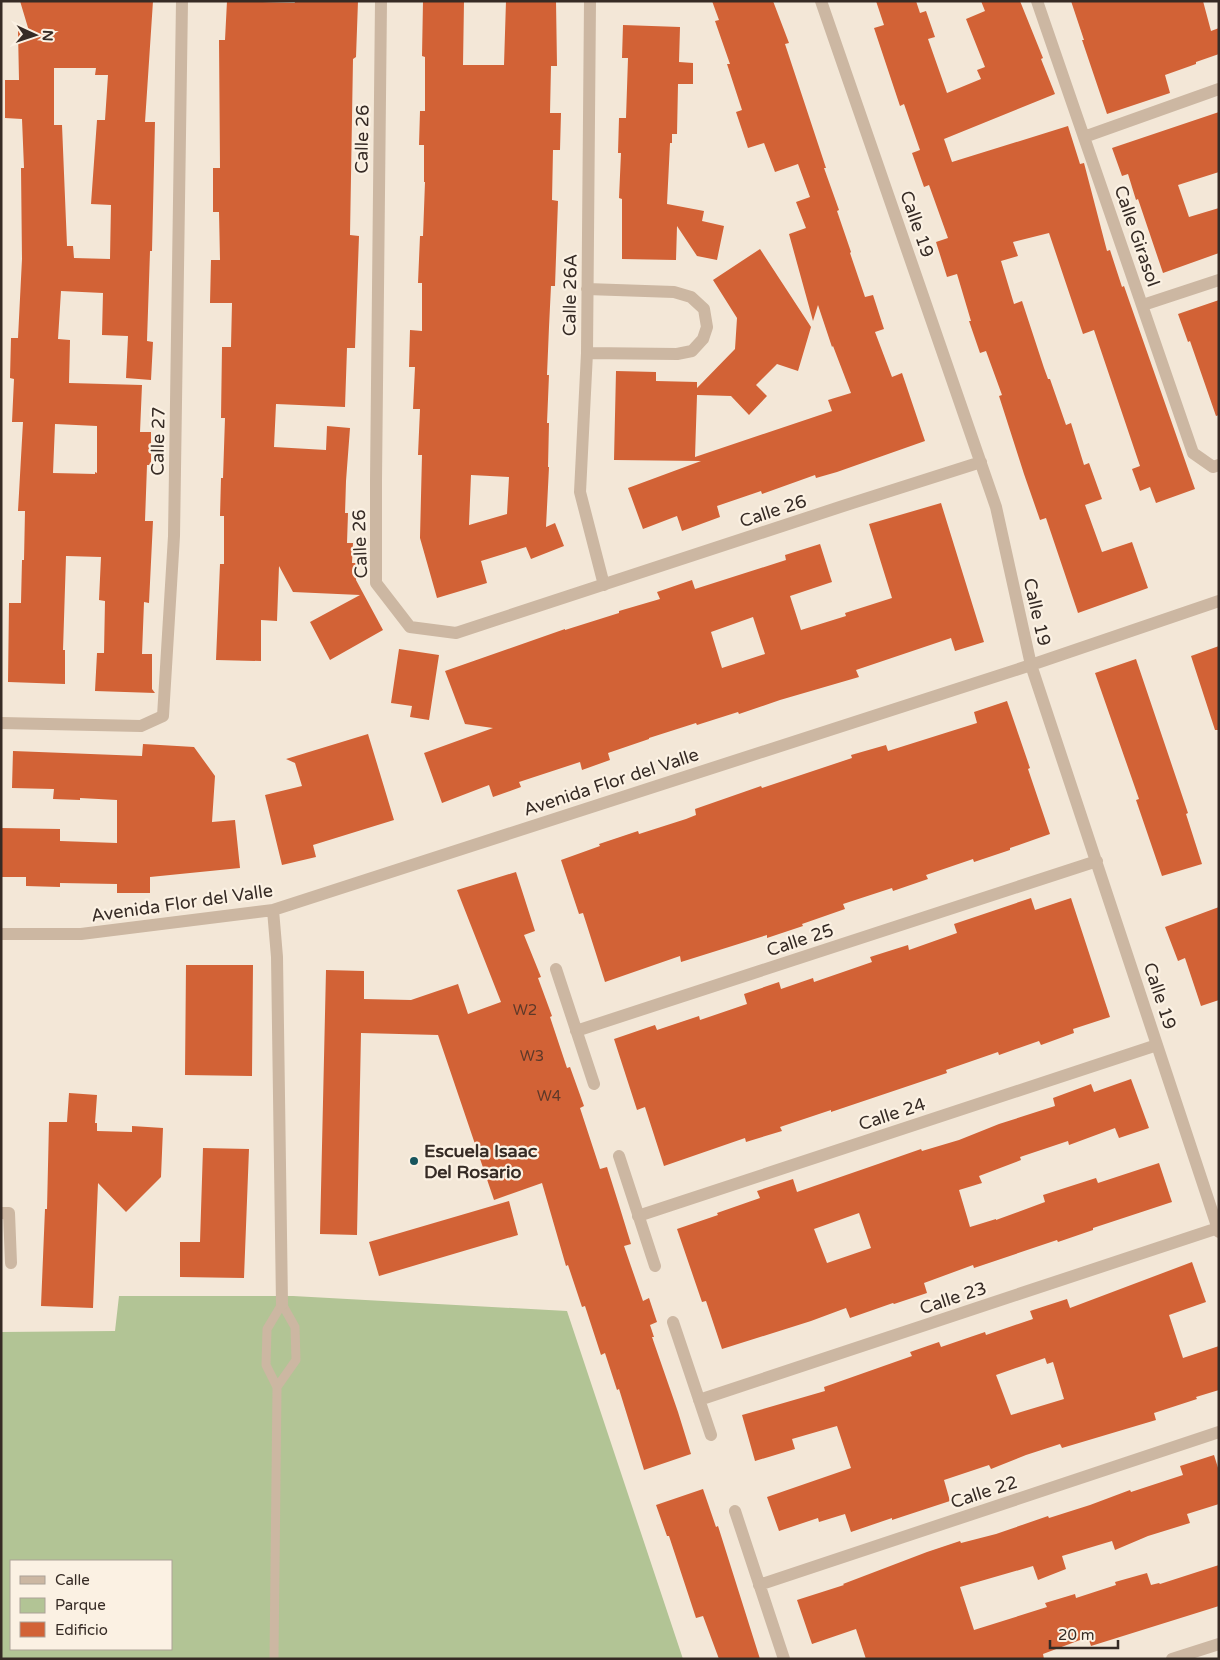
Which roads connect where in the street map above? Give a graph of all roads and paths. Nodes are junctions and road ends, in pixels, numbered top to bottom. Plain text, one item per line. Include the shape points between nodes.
1 (182, 1) edge
2 (381, 1) edge
3 (590, 1) edge
4 (821, 1) edge
5 (1037, 1) edge
6 (1219, 89) edge
7 (1084, 136) junction
8 (1219, 280) edge
9 (587, 289) junction
10 (1143, 305) junction
11 (586, 352) junction
12 (981, 462) junction
13 (1219, 465) edge
14 (604, 586) junction
15 (1219, 601) edge
16 (1031, 665) junction
17 (1, 723) edge
18 (1097, 861) junction
19 (273, 910) junction
20 (1, 934) edge
21 (556, 969) dead end
22 (576, 1031) junction
23 (1157, 1045) junction
24 (594, 1084) dead end
25 (619, 1156) dead end
26 (1, 1213) edge
27 (638, 1216) junction
28 (1218, 1230) edge
29 (11, 1263) dead end
30 (655, 1266) dead end
31 (282, 1304) junction
32 (673, 1322) dead end
33 (277, 1387) junction
34 (699, 1400) junction
35 (1219, 1432) edge
36 (711, 1435) dead end
37 (735, 1512) dead end
38 (759, 1585) junction
39 (1219, 1644) edge
40 (274, 1659) edge
41 (784, 1659) edge
42 (1172, 1659) edge

1 - 17 street, Calle 27 via 174,526 164,716 141,726
2 - 14 street, Calle 26 via 376,582 410,627 456,633
3 - 9 street, Calle 26A
4 - 12 street, Calle 19
5 - 7 street, Calle Girasol
6 - 7 street
7 - 10 street, Calle Girasol
8 - 10 street
9 - 11 street, Calle 26A
9 - 11 street via 674,292 691,297 704,309 707,327 703,339 692,350 677,354
10 - 13 street, Calle Girasol via 1193,453 1213,467
11 - 14 street, Calle 26A via 580,492
12 - 14 street, Calle 26
12 - 16 street, Calle 19 via 996,508
15 - 16 street, Avenida Flor del Valle
16 - 18 street, Calle 19
16 - 19 street, Avenida Flor del Valle
18 - 22 street, Calle 25
18 - 23 street, Calle 19
19 - 20 street, Avenida Flor del Valle via 81,934
19 - 31 street via 278,957
21 - 22 street
22 - 24 street
23 - 27 street, Calle 24
23 - 28 street, Calle 19
25 - 27 street
26 - 29 street via 9,1213
27 - 30 street
28 - 34 street, Calle 23
31 - 33 lane via 267,1329 266,1365
31 - 33 lane via 295,1327 296,1360
32 - 34 street
33 - 40 lane
34 - 36 street
35 - 38 street, Calle 22
37 - 38 street
38 - 41 street
39 - 42 street

